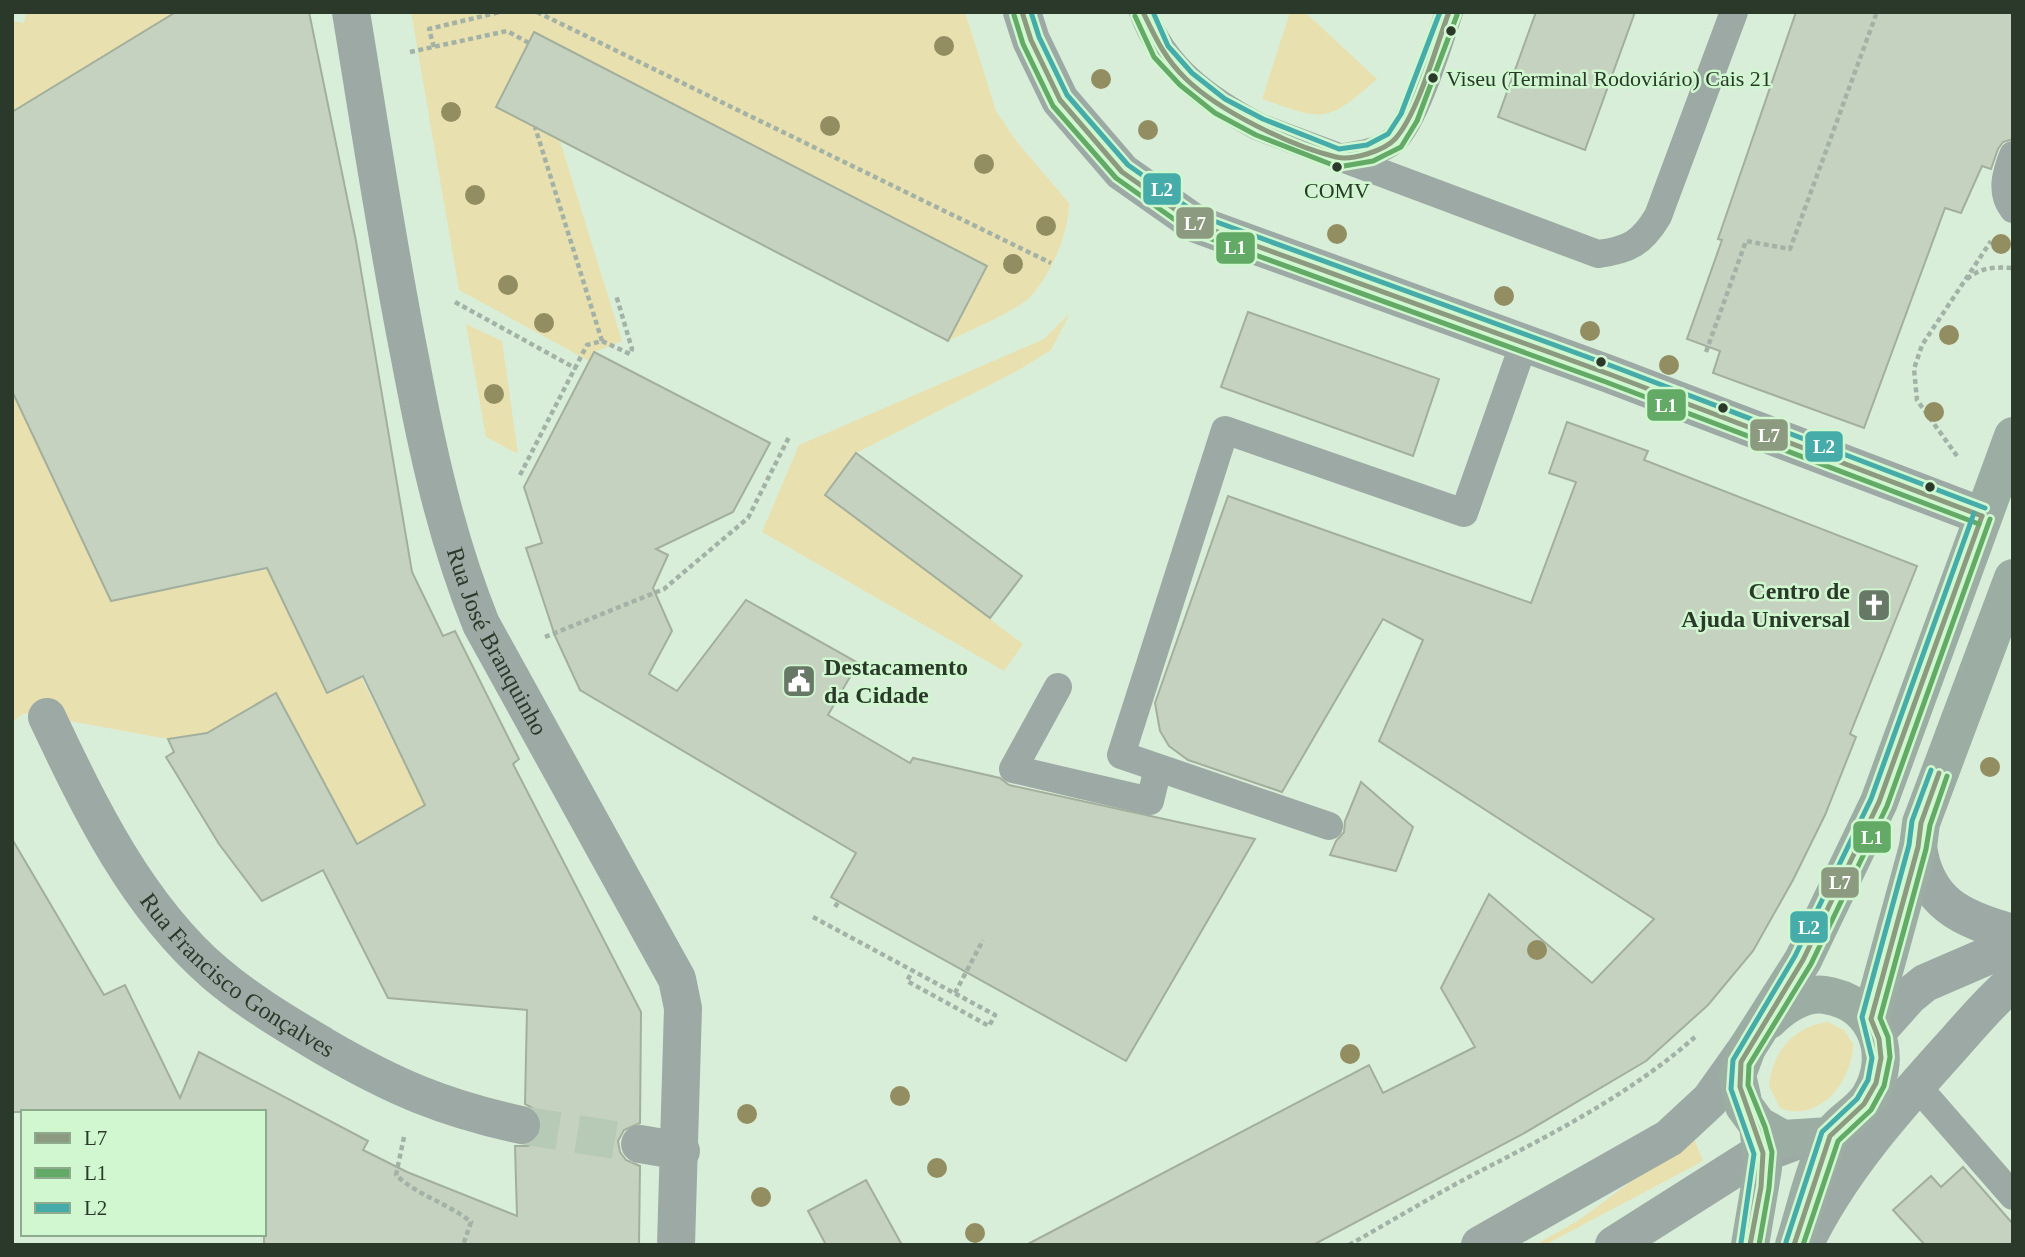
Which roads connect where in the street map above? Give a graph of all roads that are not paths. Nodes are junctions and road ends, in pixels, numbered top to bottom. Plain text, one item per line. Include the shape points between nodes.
1 (351, 12) edge
2 (1022, 12) edge
3 (1143, 12) edge
4 (1449, 12) edge
5 (1734, 12) edge
6 (2013, 155) edge
7 (1338, 158) junction
8 (2013, 209) edge
9 (1524, 343) junction
10 (2013, 436) edge
11 (1982, 516) junction
12 (2013, 578) edge
13 (1058, 687) dead end
14 (1962, 712) junction
15 (47, 717) dead end
16 (1158, 768) junction
17 (1329, 826) dead end
18 (1917, 847) junction
19 (2013, 933) edge
20 (2013, 944) edge
21 (2001, 992) edge
22 (1874, 1026) junction
23 (1753, 1039) junction
24 (1916, 1085) junction
25 (1864, 1104) junction
26 (521, 1125) tunnel mouth
27 (1818, 1138) junction
28 (1760, 1139) junction
29 (640, 1144) tunnel mouth
30 (681, 1151) junction
31 (2013, 1196) edge
32 (676, 1245) edge
33 (1480, 1245) edge
34 (1614, 1245) edge
35 (1750, 1245) edge
36 (1794, 1245) edge
37 (1804, 1245) edge

1 - 30 street, Rua José Branquinho via 380,205 446,527 481,624 677,979 683,1008
2 - 9 street via 1060,100 1122,173 1196,224
3 - 7 lane via 1161,51 1220,106
4 - 7 lane via 1409,118 1394,141 1370,153
5 - 7 lane via 1669,193 1651,227 1625,251 1598,254
6 - 8 lane via 2006,175
9 - 11 street
9 - 16 lane via 1464,513 1225,430 1121,755
10 - 11 main road
11 - 14 main road via 1999,548 1949,677
11 - 23 main road via 1879,802 1802,960
12 - 14 main road
13 - 16 lane via 1013,769 1150,801
14 - 18 main road via 1921,823
15 - 26 street, Rua Francisco Gonçalves via 82,791 125,865 173,929 213,972 257,1006 416,1096
16 - 17 lane
18 - 19 street via 1933,893 1982,925
18 - 22 main road
20 - 22 street via 1925,983
21 - 24 street
21 - 25 street
22 - 23 main road via 1854,1005 1821,994 1778,1011
22 - 25 main road via 1881,1058 1877,1083
23 - 28 main road via 1737,1075 1744,1106
23 - 33 street via 1710,1100 1669,1138
24 - 31 lane
24 - 37 street via 1844,1173
25 - 27 main road
27 - 28 main road
27 - 36 main road
28 - 34 street
28 - 35 main road
29 - 30 street
30 - 32 street, Rua José Branquinho

